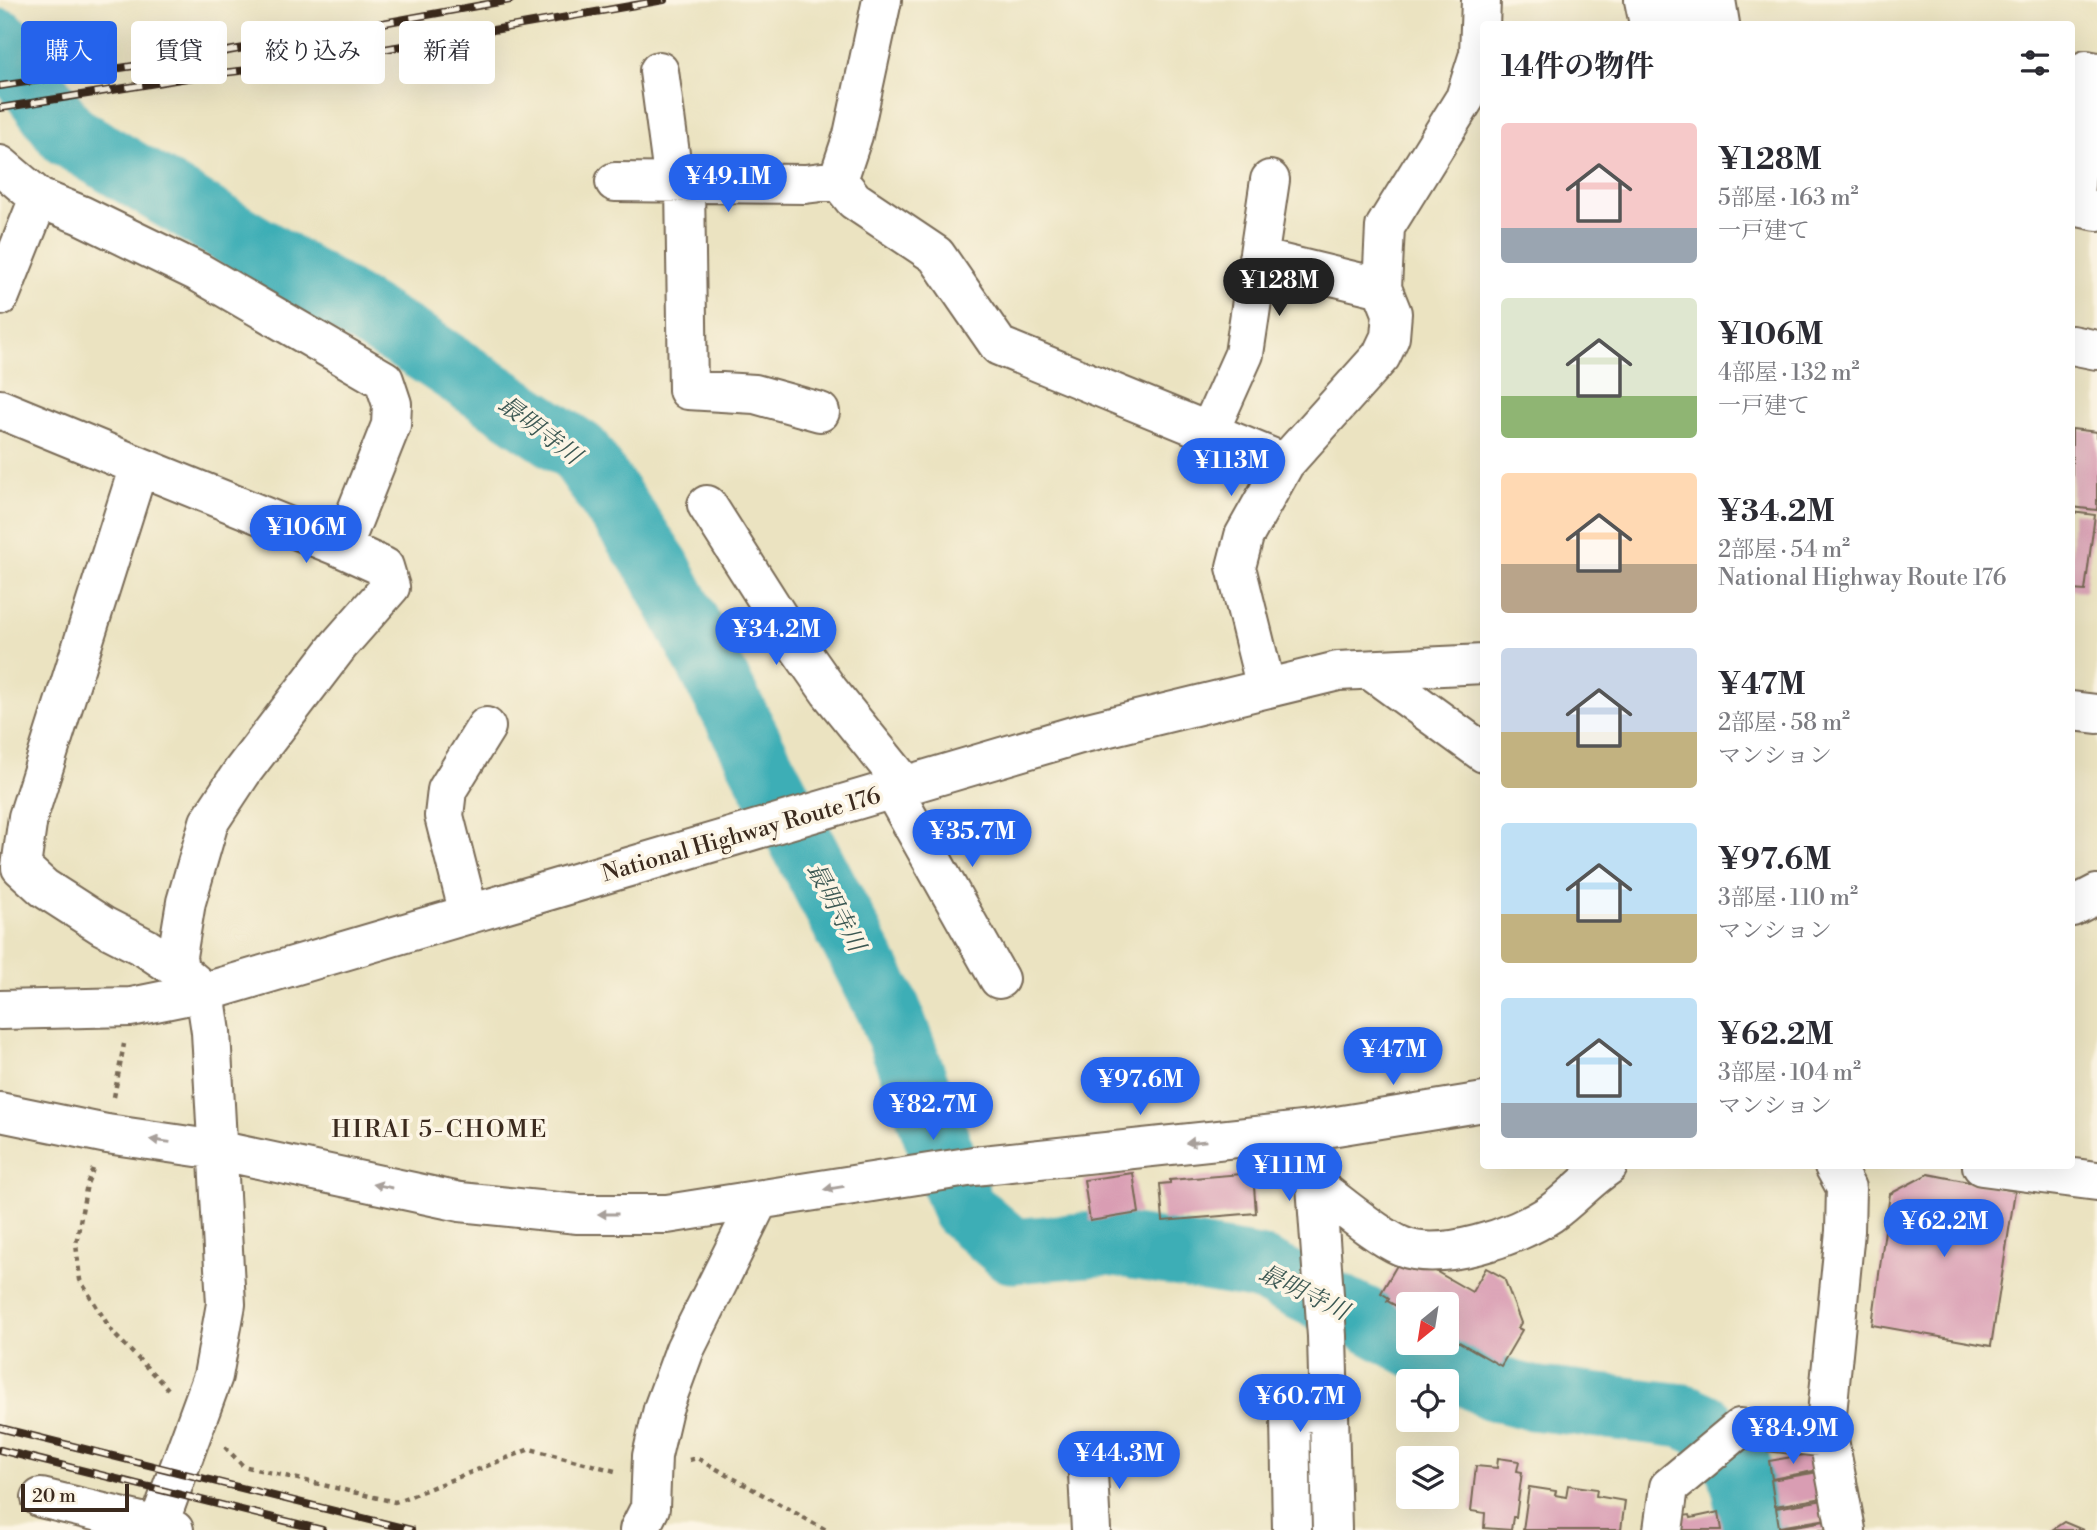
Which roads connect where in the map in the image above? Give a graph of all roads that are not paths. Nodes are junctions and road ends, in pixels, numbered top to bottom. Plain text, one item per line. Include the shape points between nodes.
1 (882, 0) edge
2 (1481, 0) edge
3 (1644, 0) edge
4 (1679, 0) edge
5 (1716, 0) edge
6 (1480, 21) edge
7 (1648, 21) edge
8 (1683, 21) edge
9 (1720, 21) edge
10 (1480, 27) edge
11 (659, 71) dead end
12 (2097, 72) edge
13 (0, 165) edge
14 (838, 180) junction
15 (1270, 180) dead end
16 (615, 182) dead end
17 (679, 184) junction
18 (2075, 185) edge
19 (39, 198) junction
20 (2075, 206) edge
21 (2097, 211) edge
22 (1258, 258) junction
23 (1382, 288) junction
24 (0, 296) edge
25 (2075, 346) edge
26 (2097, 350) edge
27 (0, 409) edge
28 (820, 412) dead end
29 (1209, 432) junction
30 (1285, 463) junction
31 (139, 466) junction
32 (707, 505) dead end
33 (342, 548) junction
34 (1480, 664) edge
35 (1370, 670) junction
36 (1266, 688) junction
37 (2075, 711) edge
38 (2097, 714) edge
39 (486, 727) dead end
40 (1480, 750) edge
41 (899, 787) junction
42 (10, 857) edge
43 (2097, 894) edge
44 (2075, 905) edge
45 (469, 914) junction
46 (999, 979) dead end
47 (192, 981) junction
48 (0, 1010) edge
49 (1480, 1103) edge
50 (0, 1112) edge
51 (1312, 1130) junction
52 (217, 1150) junction
53 (1604, 1169) edge
54 (1836, 1169) edge
55 (2005, 1169) edge
56 (2097, 1181) edge
57 (1317, 1187) junction
58 (759, 1200) junction
59 (1329, 1405) junction
60 (1829, 1438) junction
61 (1087, 1455) dead end
62 (41, 1498) dead end
63 (112, 1522) edge
64 (166, 1528) edge
65 (639, 1530) edge
66 (1091, 1530) edge
67 (1292, 1530) edge
68 (1332, 1530) edge
69 (1662, 1530) edge
70 (1846, 1530) edge

1 - 14 main road via 853,135
2 - 6 main road
3 - 7 main road
4 - 8 main road
5 - 9 main road
10 - 23 main road via 1479,54 1465,98 1385,227
11 - 17 main road
12 - 18 main road via 2086,70
13 - 19 main road
14 - 17 main road
14 - 29 main road via 855,200 936,255 999,346
15 - 22 main road
16 - 17 main road
17 - 28 main road via 688,390 755,394
19 - 24 main road
19 - 33 main road via 198,272 384,380 392,404 391,425
20 - 21 main road
22 - 23 main road
22 - 29 main road via 1244,354
23 - 30 main road via 1392,313 1390,337 1381,356
25 - 26 main road
27 - 31 main road
29 - 30 main road
30 - 36 main road via 1244,536 1236,567
31 - 33 main road
31 - 42 main road via 28,817
32 - 41 main road via 814,670
33 - 47 main road via 384,567 390,587 323,666 209,822 186,902 177,956
34 - 35 main road, National Highway Route 176
35 - 36 main road, National Highway Route 176 via 1338,671
35 - 40 main road
36 - 41 main road, National Highway Route 176 via 1080,734
37 - 38 main road
39 - 45 main road via 447,790 444,816
41 - 45 main road, National Highway Route 176
41 - 46 main road
42 - 47 main road via 44,888
43 - 44 main road
45 - 47 main road, National Highway Route 176
47 - 48 main road, National Highway Route 176 via 131,1007
47 - 52 main road via 211,1032
49 - 51 main road
52 -> 50 main road
51 - 57 main road
51 -> 58 main road via 974,1166
58 -> 52 main road via 667,1214 578,1214 460,1202
52 - 64 main road via 226,1304 213,1376
53 - 57 main road via 1525,1228 1497,1240 1436,1251 1402,1247
54 - 60 main road via 1846,1188 1846,1199 1826,1424
55 - 56 main road
57 - 59 main road
58 - 65 main road via 685,1349 663,1409 652,1456 650,1508
59 - 67 main road via 1290,1417
59 - 68 main road
60 - 69 main road via 1740,1428 1669,1487
60 - 70 main road
61 - 66 main road
62 - 63 main road
63 - 64 main road

